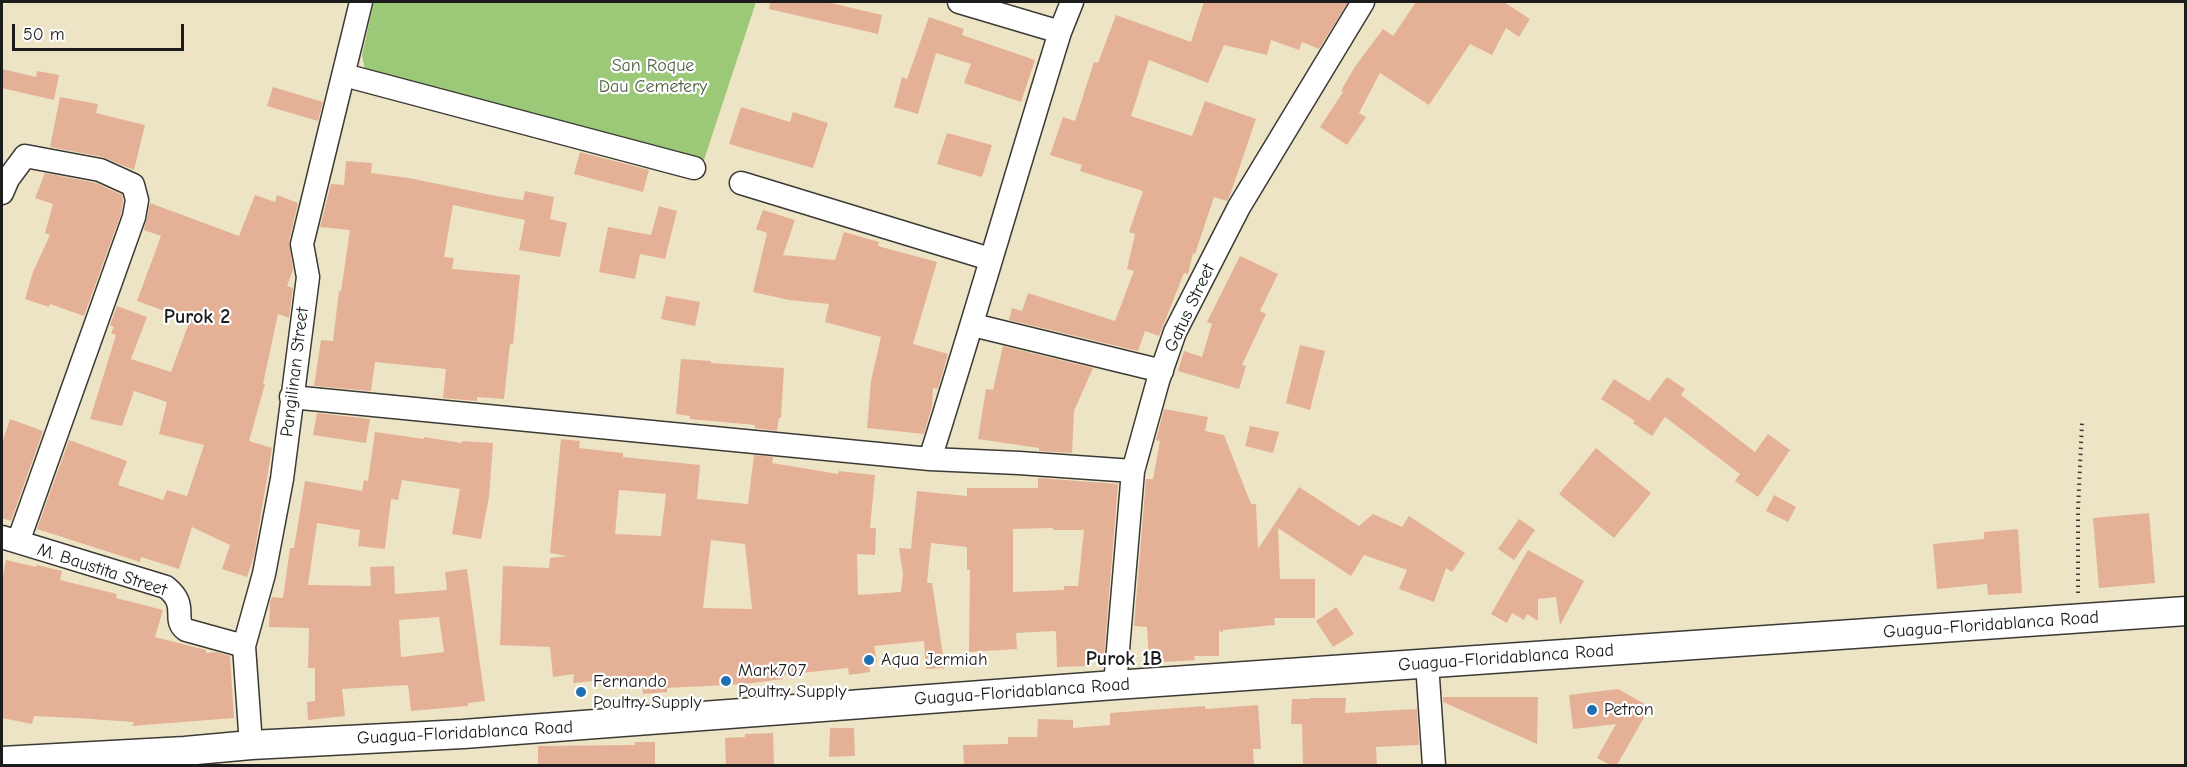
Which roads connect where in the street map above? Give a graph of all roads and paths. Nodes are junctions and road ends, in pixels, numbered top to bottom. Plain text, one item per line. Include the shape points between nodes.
1 (361, 2) edge
2 (959, 2) edge
3 (1072, 2) edge
4 (1363, 2) edge
5 (1060, 32) junction
6 (344, 75) junction
7 (694, 168) dead end
8 (741, 183) dead end
9 (2, 193) edge
10 (990, 259) junction
11 (973, 325) junction
12 (1162, 371) junction
13 (291, 397) junction
14 (2082, 423) dead end
15 (930, 459) junction
16 (1133, 471) junction
17 (10, 540) edge
18 (2186, 611) edge
19 (2078, 619) junction
20 (244, 646) junction
21 (1427, 663) junction
22 (1115, 685) junction
23 (251, 745) junction
24 (184, 758) edge
25 (2, 761) edge
26 (1434, 765) edge

1 - 6 street, Pangilinan Street
2 - 5 street
3 - 5 street
4 - 12 street, Gatus Street via 1239,207 1175,332
5 - 10 street
6 - 7 street
6 - 13 street, Pangilinan Street via 302,244 308,277
8 - 10 street
9 - 17 street via 25,156 100,170 133,185 137,200 134,217
10 - 11 street
11 - 12 street
11 - 15 street
12 - 16 street, Gatus Street
13 - 15 street
13 - 20 street, Pangilinan Street via 282,479 264,574
14 - 19 path
15 - 16 street
16 - 22 street, Gatus Street
17 - 20 street, M. Baustita Street via 166,587 176,595 181,627
18 - 19 main road, Guagua-Floridablanca Road
19 - 21 main road, Guagua-Floridablanca Road
20 - 23 street, Pangilinan Street
21 - 22 main road, Guagua-Floridablanca Road
21 - 26 street
22 - 23 main road, Guagua-Floridablanca Road via 474,734
23 - 24 main road, Guagua-Floridablanca Road
24 - 25 main road, Guagua-Floridablanca Road

